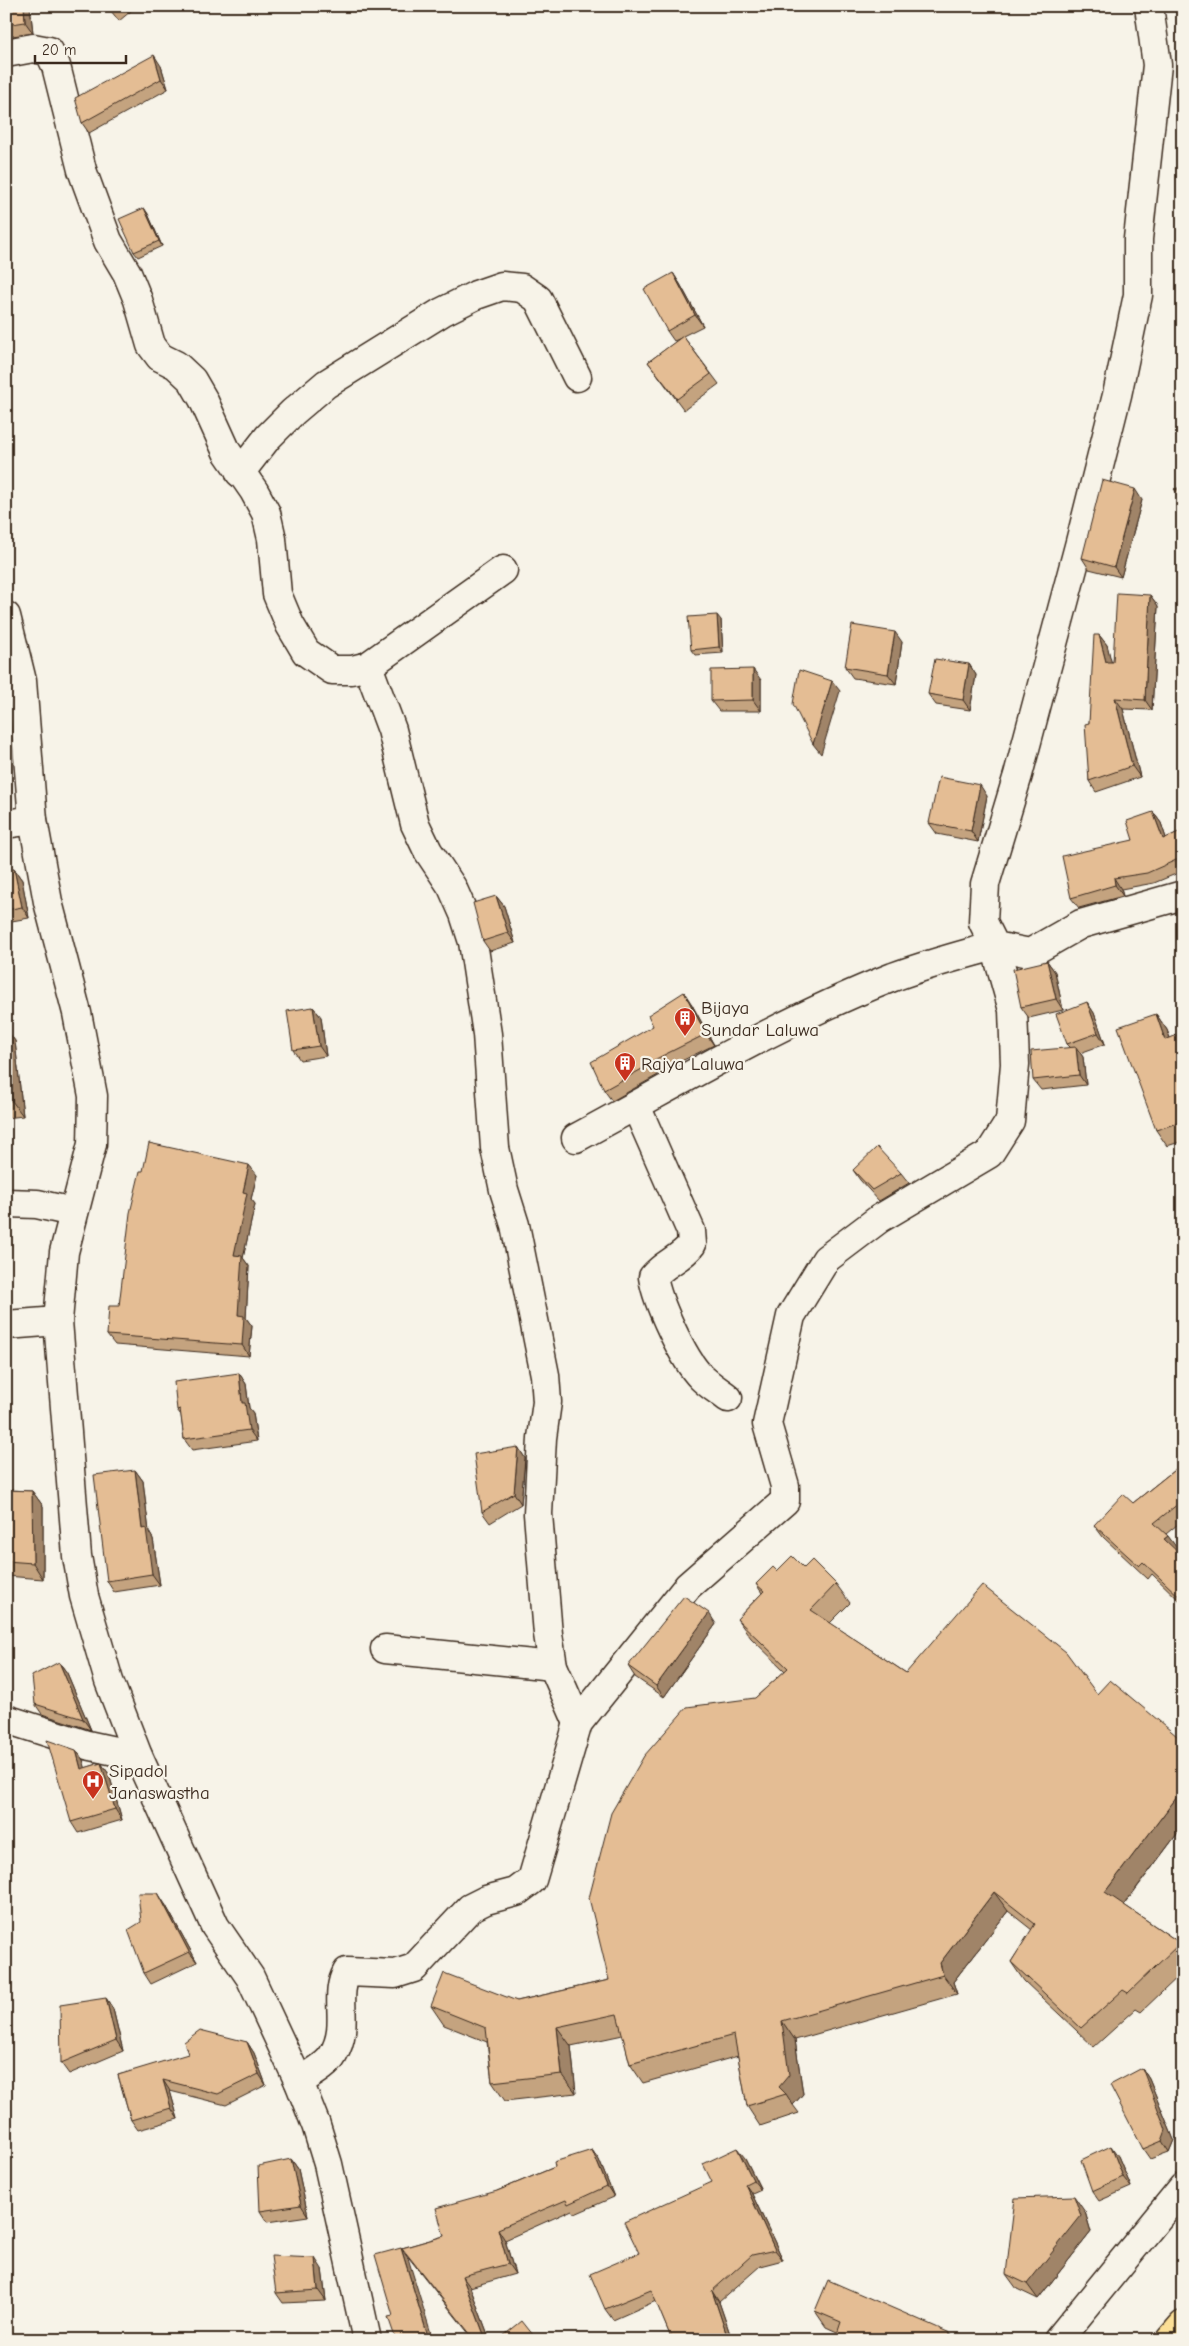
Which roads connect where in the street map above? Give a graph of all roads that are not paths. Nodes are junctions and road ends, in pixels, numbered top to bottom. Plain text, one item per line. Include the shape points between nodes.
1 (1149, 6) edge
2 (6, 53) edge
3 (576, 377) dead end
4 (240, 473) junction
5 (503, 570) dead end
6 (6, 616) edge
7 (368, 666) junction
8 (33, 820) junction
9 (6, 824) edge
10 (1183, 895) edge
11 (995, 946) junction
12 (636, 1106) junction
13 (576, 1138) dead end
14 (6, 1203) edge
15 (73, 1212) junction
16 (58, 1321) junction
17 (6, 1325) edge
18 (728, 1398) dead end
19 (385, 1649) dead end
20 (554, 1666) junction
21 (6, 1719) edge
22 (578, 1723) junction
23 (138, 1756) junction
24 (299, 2082) junction
25 (1183, 2187) edge
26 (1183, 2325) edge
27 (366, 2340) edge
28 (1058, 2340) edge
29 (1170, 2340) edge

1 - 11 street via 1158,65 1138,239 1138,295 1080,542 1018,775 985,884 983,922
2 - 4 street via 33,48 48,51 52,58 90,193 108,241 138,300 152,345 160,358 192,380
3 - 4 street via 538,299 522,288 502,286 442,312 326,384 274,431
4 - 7 street via 266,513 277,594 306,652 332,670
5 - 7 street
6 - 8 street via 22,681
7 - 20 street via 392,730 415,824 452,887 473,942 487,1034 495,1148 515,1226 545,1375 547,1402 538,1514
8 - 9 street
8 - 15 street via 48,902 77,1013 93,1096 92,1144
10 - 11 street via 1081,924 1030,954
11 - 12 street via 894,977 832,1003 760,1038
11 - 22 street via 1013,1010 1015,1064 1010,1121 989,1154 879,1218 826,1259 791,1316 767,1424 785,1486 785,1501 688,1586
12 - 13 street
12 - 18 street via 691,1231 692,1244 684,1255 662,1266 653,1277 655,1291 683,1351 700,1376
14 - 15 street via 36,1204
15 - 16 street via 64,1252
16 - 17 street
16 - 23 street via 84,1596 109,1681
19 - 20 street
20 - 22 street
21 - 23 street
22 - 24 street via 532,1880 516,1892 470,1908 414,1968 395,1974 347,1972 341,1982 343,2030 332,2057
23 - 24 street via 215,1926 250,1977
24 - 27 street via 328,2164
25 - 28 street
26 - 29 highway

